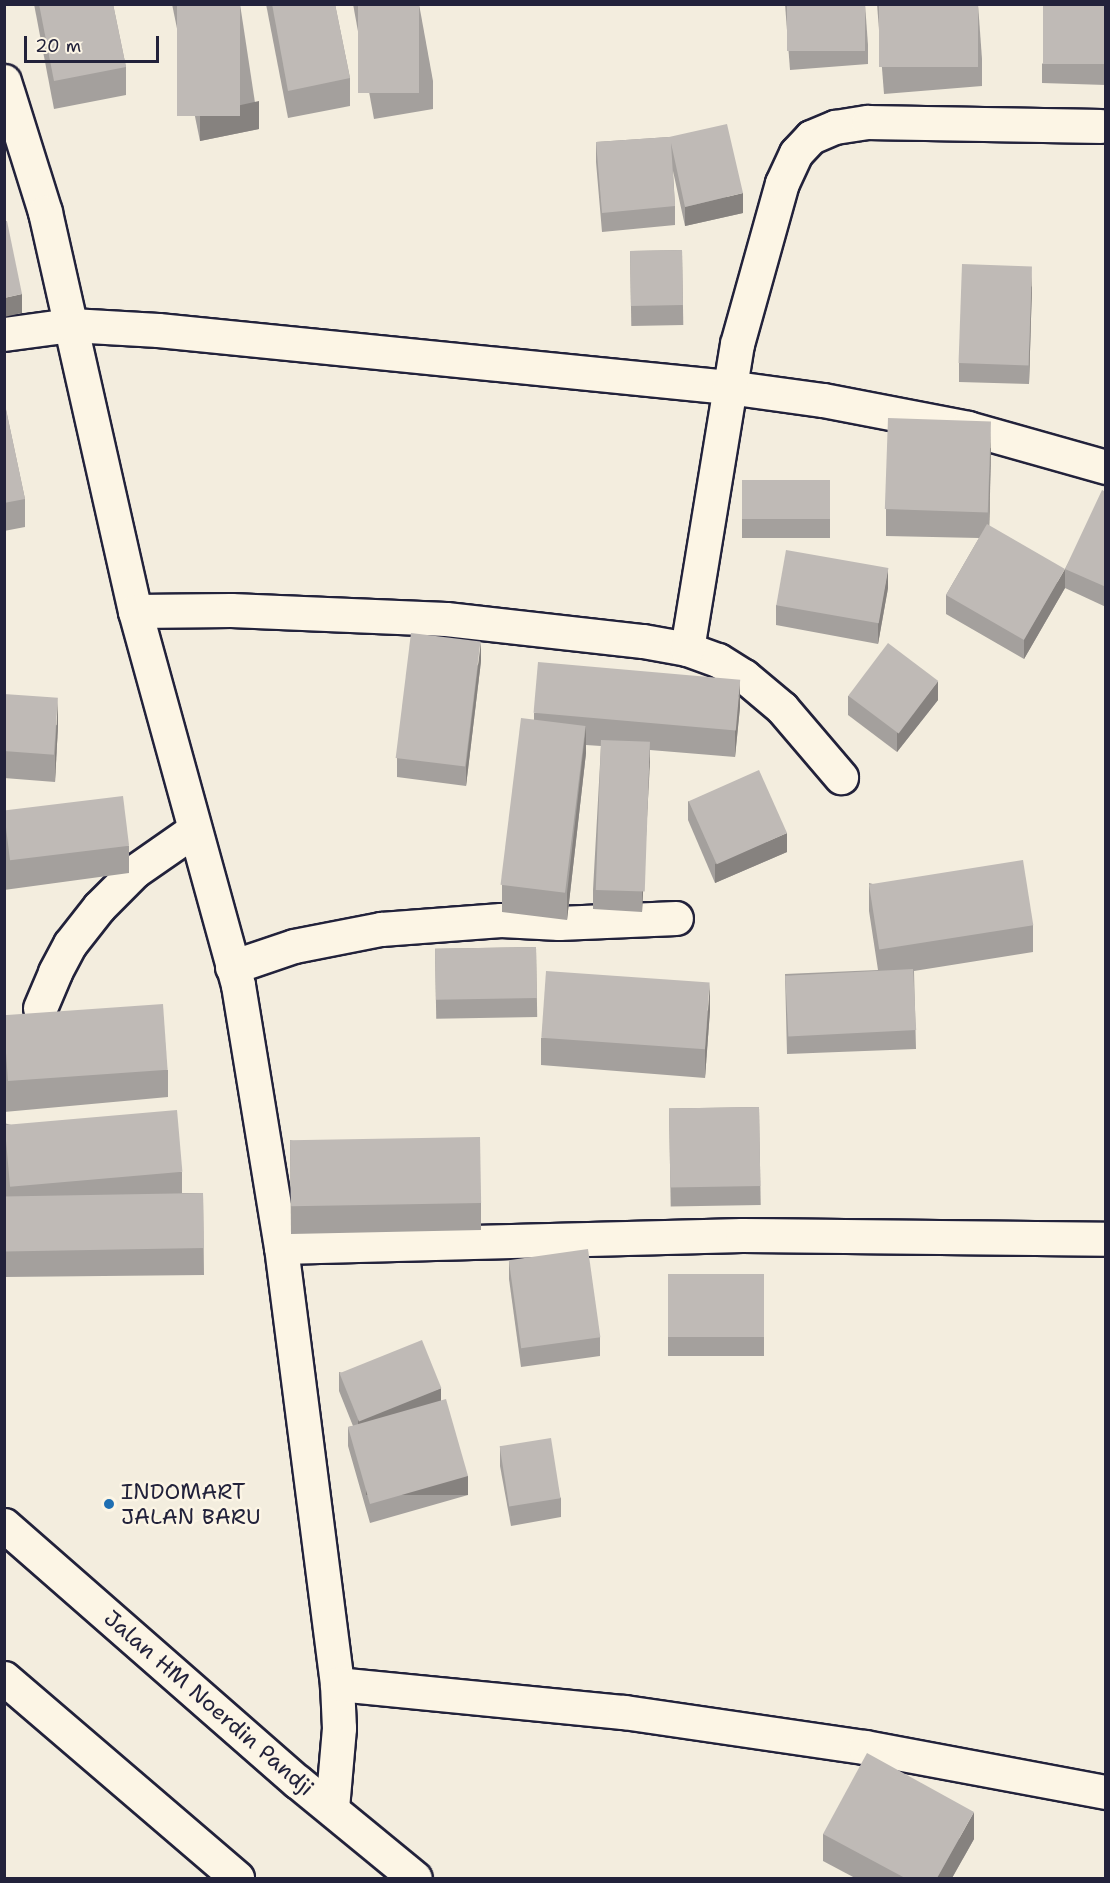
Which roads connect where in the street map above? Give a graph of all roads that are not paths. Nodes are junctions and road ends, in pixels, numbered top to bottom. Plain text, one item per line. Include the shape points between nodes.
1 (4, 81) edge
2 (1100, 126) dead end
3 (71, 325) junction
4 (4, 334) edge
5 (728, 387) junction
6 (1106, 467) edge
7 (135, 610) junction
8 (687, 649) junction
9 (841, 777) dead end
10 (194, 830) junction
11 (676, 918) dead end
12 (232, 967) junction
13 (40, 1008) dead end
14 (1106, 1239) edge
15 (281, 1247) junction
16 (4, 1525) edge
17 (4, 1678) edge
18 (337, 1684) junction
19 (1106, 1792) edge
20 (332, 1808) junction
21 (237, 1878) edge
22 (415, 1878) edge

1 - 3 street via 45,212
2 - 5 street via 868,122 835,127 811,137 796,153 782,183
3 - 4 street
3 - 5 street via 170,331
3 - 7 street
5 - 6 street via 823,400 968,428
5 - 8 street
7 - 8 street via 446,619
7 - 10 street
8 - 9 street via 718,660 744,676 782,708
10 - 12 street
10 - 13 street via 135,871 99,907 70,944
11 - 12 street via 570,923 501,920 381,929 294,946
12 - 15 street
14 - 15 street via 742,1235
15 - 18 street
16 - 20 street, Jalan HM Noerdin Pandji
17 - 21 street
18 - 19 street via 647,1715 865,1747
18 - 20 street via 339,1728
20 - 22 street, Jalan HM Noerdin Pandji

